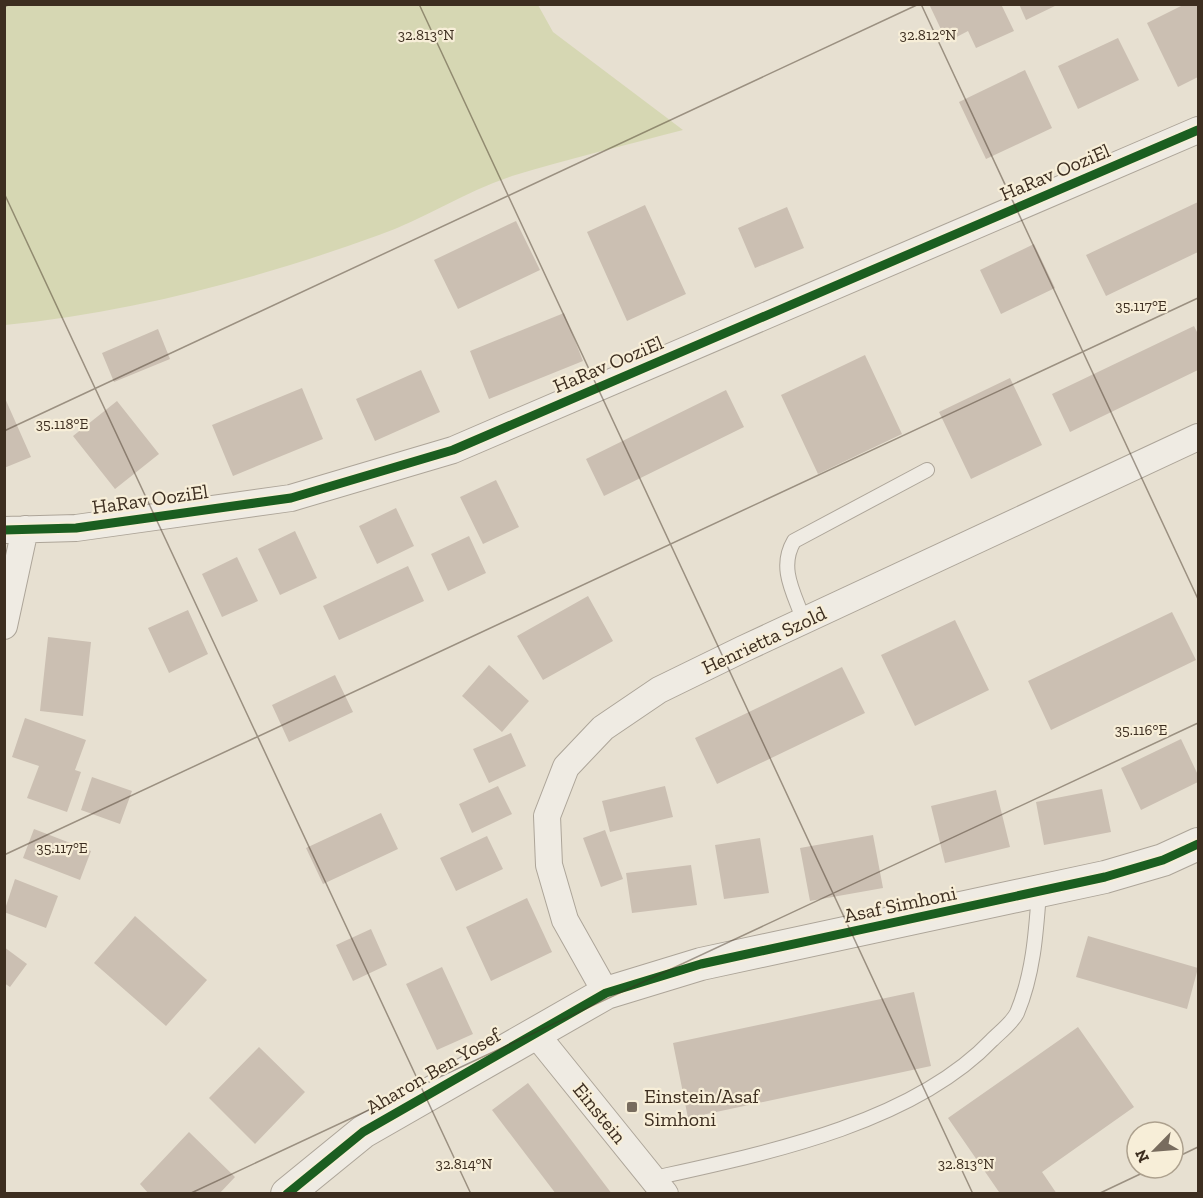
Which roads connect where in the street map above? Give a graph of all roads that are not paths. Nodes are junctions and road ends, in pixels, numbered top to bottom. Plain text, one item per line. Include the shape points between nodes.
1 (1198, 130) edge
2 (1198, 437) edge
3 (927, 470) dead end
4 (15, 529) edge
5 (804, 621) junction
6 (4, 626) edge
7 (1198, 844) edge
8 (1039, 892) junction
9 (606, 993) junction
10 (535, 1033) junction
11 (659, 1186) edge
12 (287, 1194) edge

1 - 4 street, HaRav OoziEl via 453,450 291,498 76,528
2 - 5 street, Henrietta Szold
3 - 5 lane via 794,541 786,573
4 - 6 street
5 - 9 street, Henrietta Szold via 659,690 603,728 566,767 547,816 549,865 565,920
7 - 8 street, Asaf Simhoni via 1163,860
8 - 9 street, Asaf Simhoni via 701,964
8 - 11 lane via 1035,952 1016,1016 976,1057 924,1093 853,1124
9 - 10 street, Aharon Ben Yosef
10 - 11 street, Einstein
10 - 12 street, Aharon Ben Yosef via 363,1132

